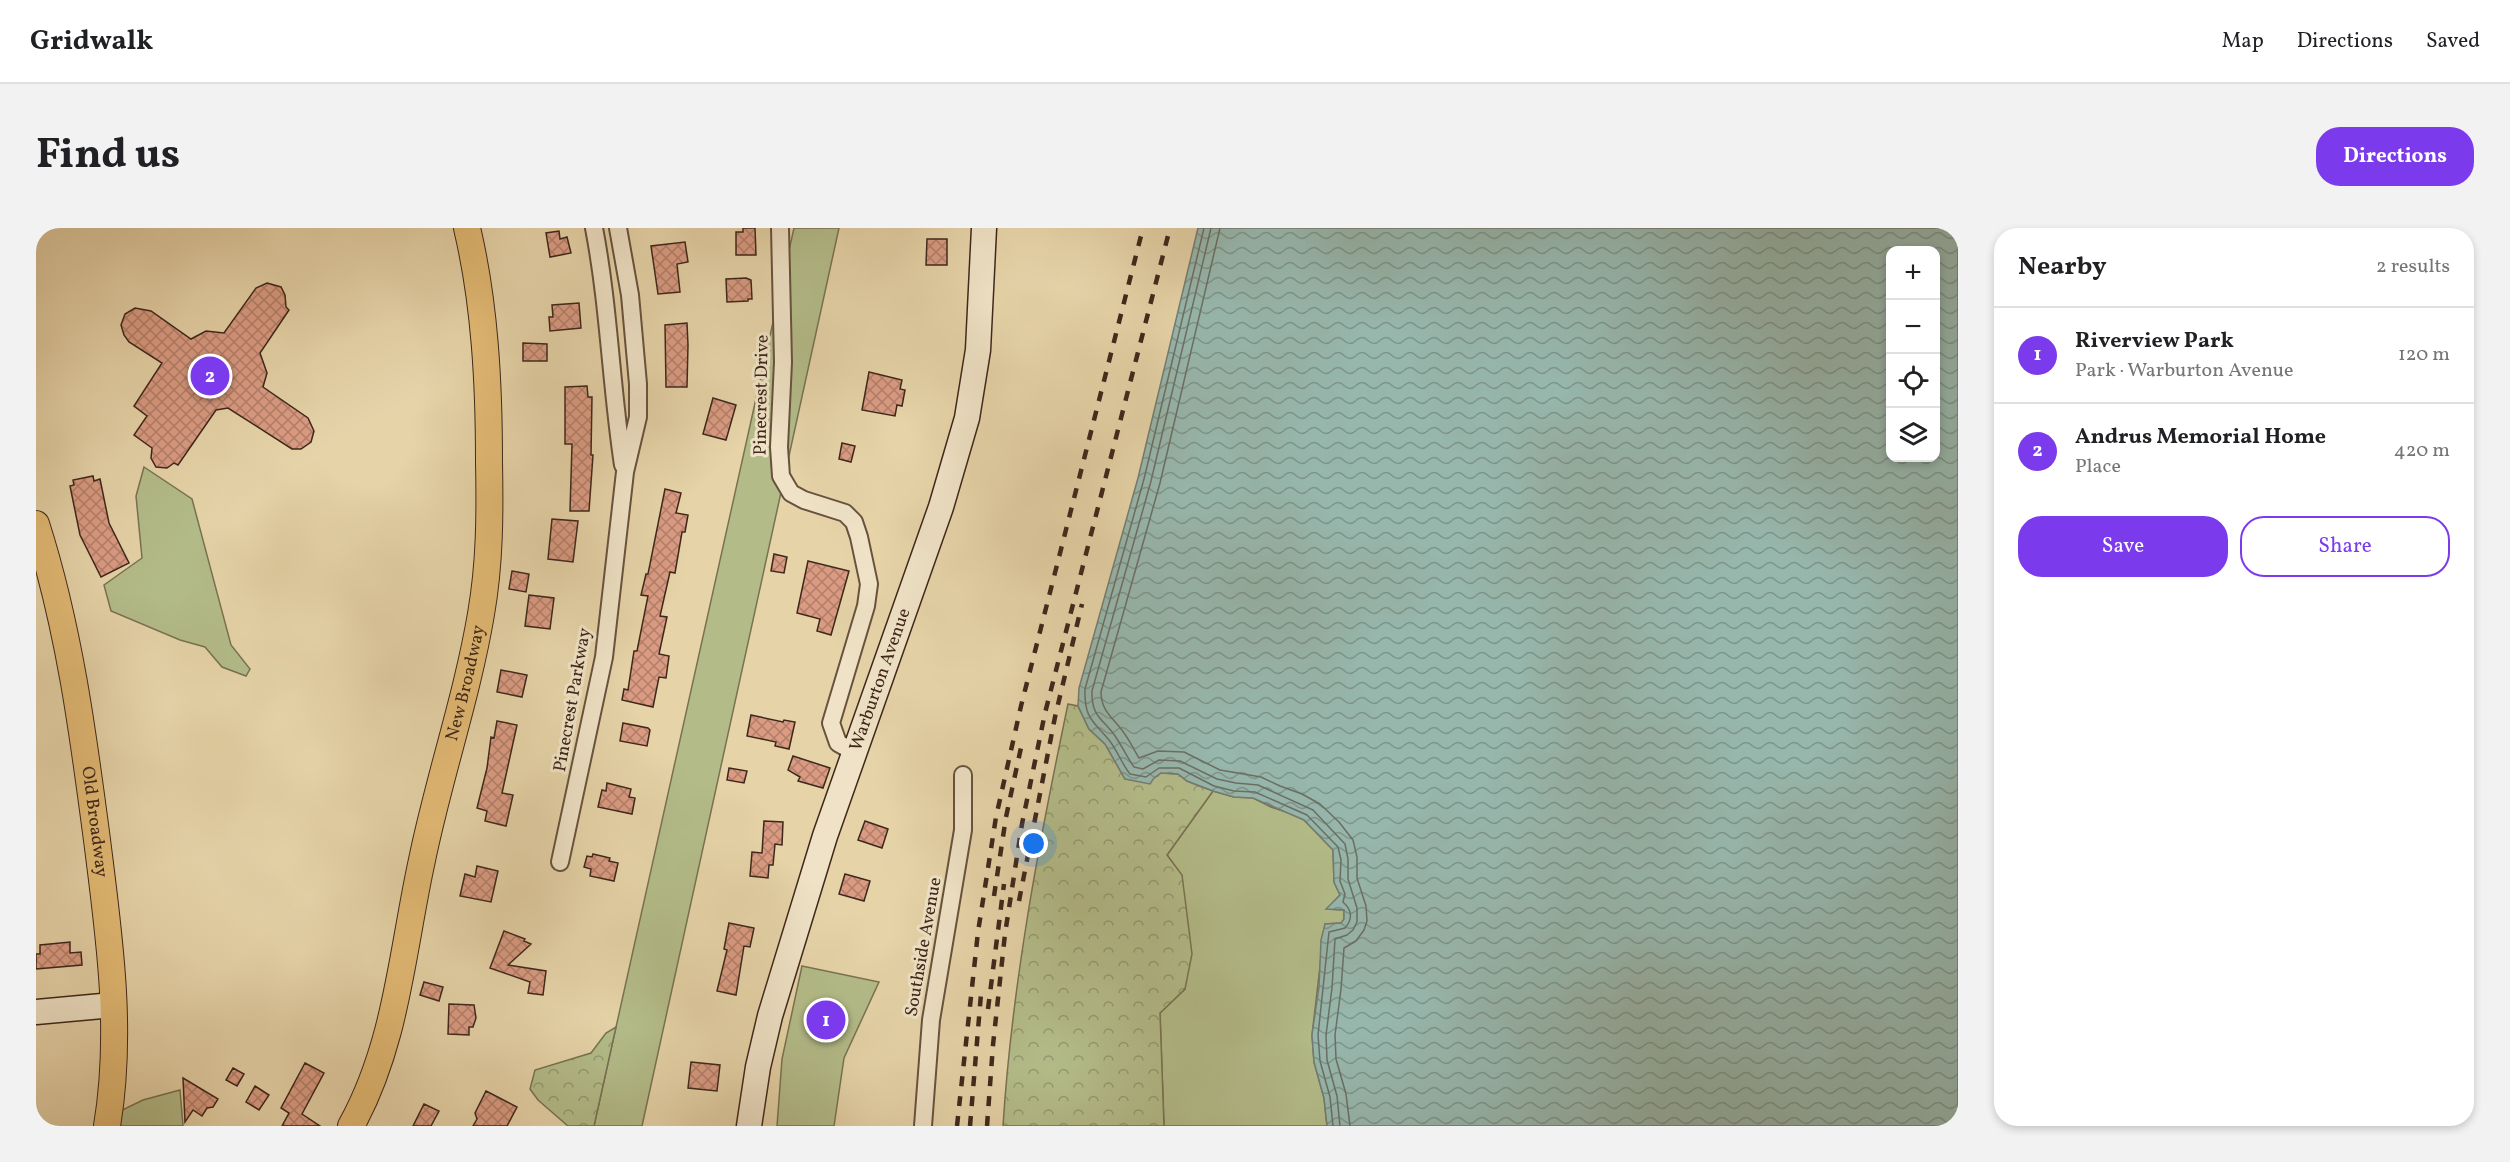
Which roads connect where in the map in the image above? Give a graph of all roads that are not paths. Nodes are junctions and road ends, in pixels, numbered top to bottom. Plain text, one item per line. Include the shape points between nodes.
1 (467, 228) edge
2 (594, 228) edge
3 (618, 228) edge
4 (780, 228) edge
5 (984, 228) edge
6 (625, 472) junction
7 (36, 524) edge
8 (854, 752) junction
9 (963, 775) dead end
10 (560, 862) dead end
11 (113, 1005) junction
12 (36, 1012) edge
13 (108, 1126) edge
14 (351, 1126) edge
15 (749, 1126) edge
16 (922, 1126) edge

1 - 14 main road, New Broadway via 480,301 488,386 490,500 485,589 470,670 424,852 391,1024 373,1080
2 - 6 street, Pinecrest Parkway
3 - 6 street, Pinecrest Parkway via 630,295 638,384 638,417
4 - 8 street, Pinecrest Drive via 781,476 791,493 845,513 854,522 869,584 831,723 838,743
5 - 8 street, Warburton Avenue via 978,350 967,418 941,507
6 - 10 street, Pinecrest Parkway via 604,657
7 - 11 main road, Old Broadway via 56,593 78,698 106,915
8 - 15 street, Warburton Avenue via 770,1016
9 - 16 street, Southside Avenue via 963,830 931,1020
11 - 12 street
11 - 13 main road, Old Broadway via 114,1076

